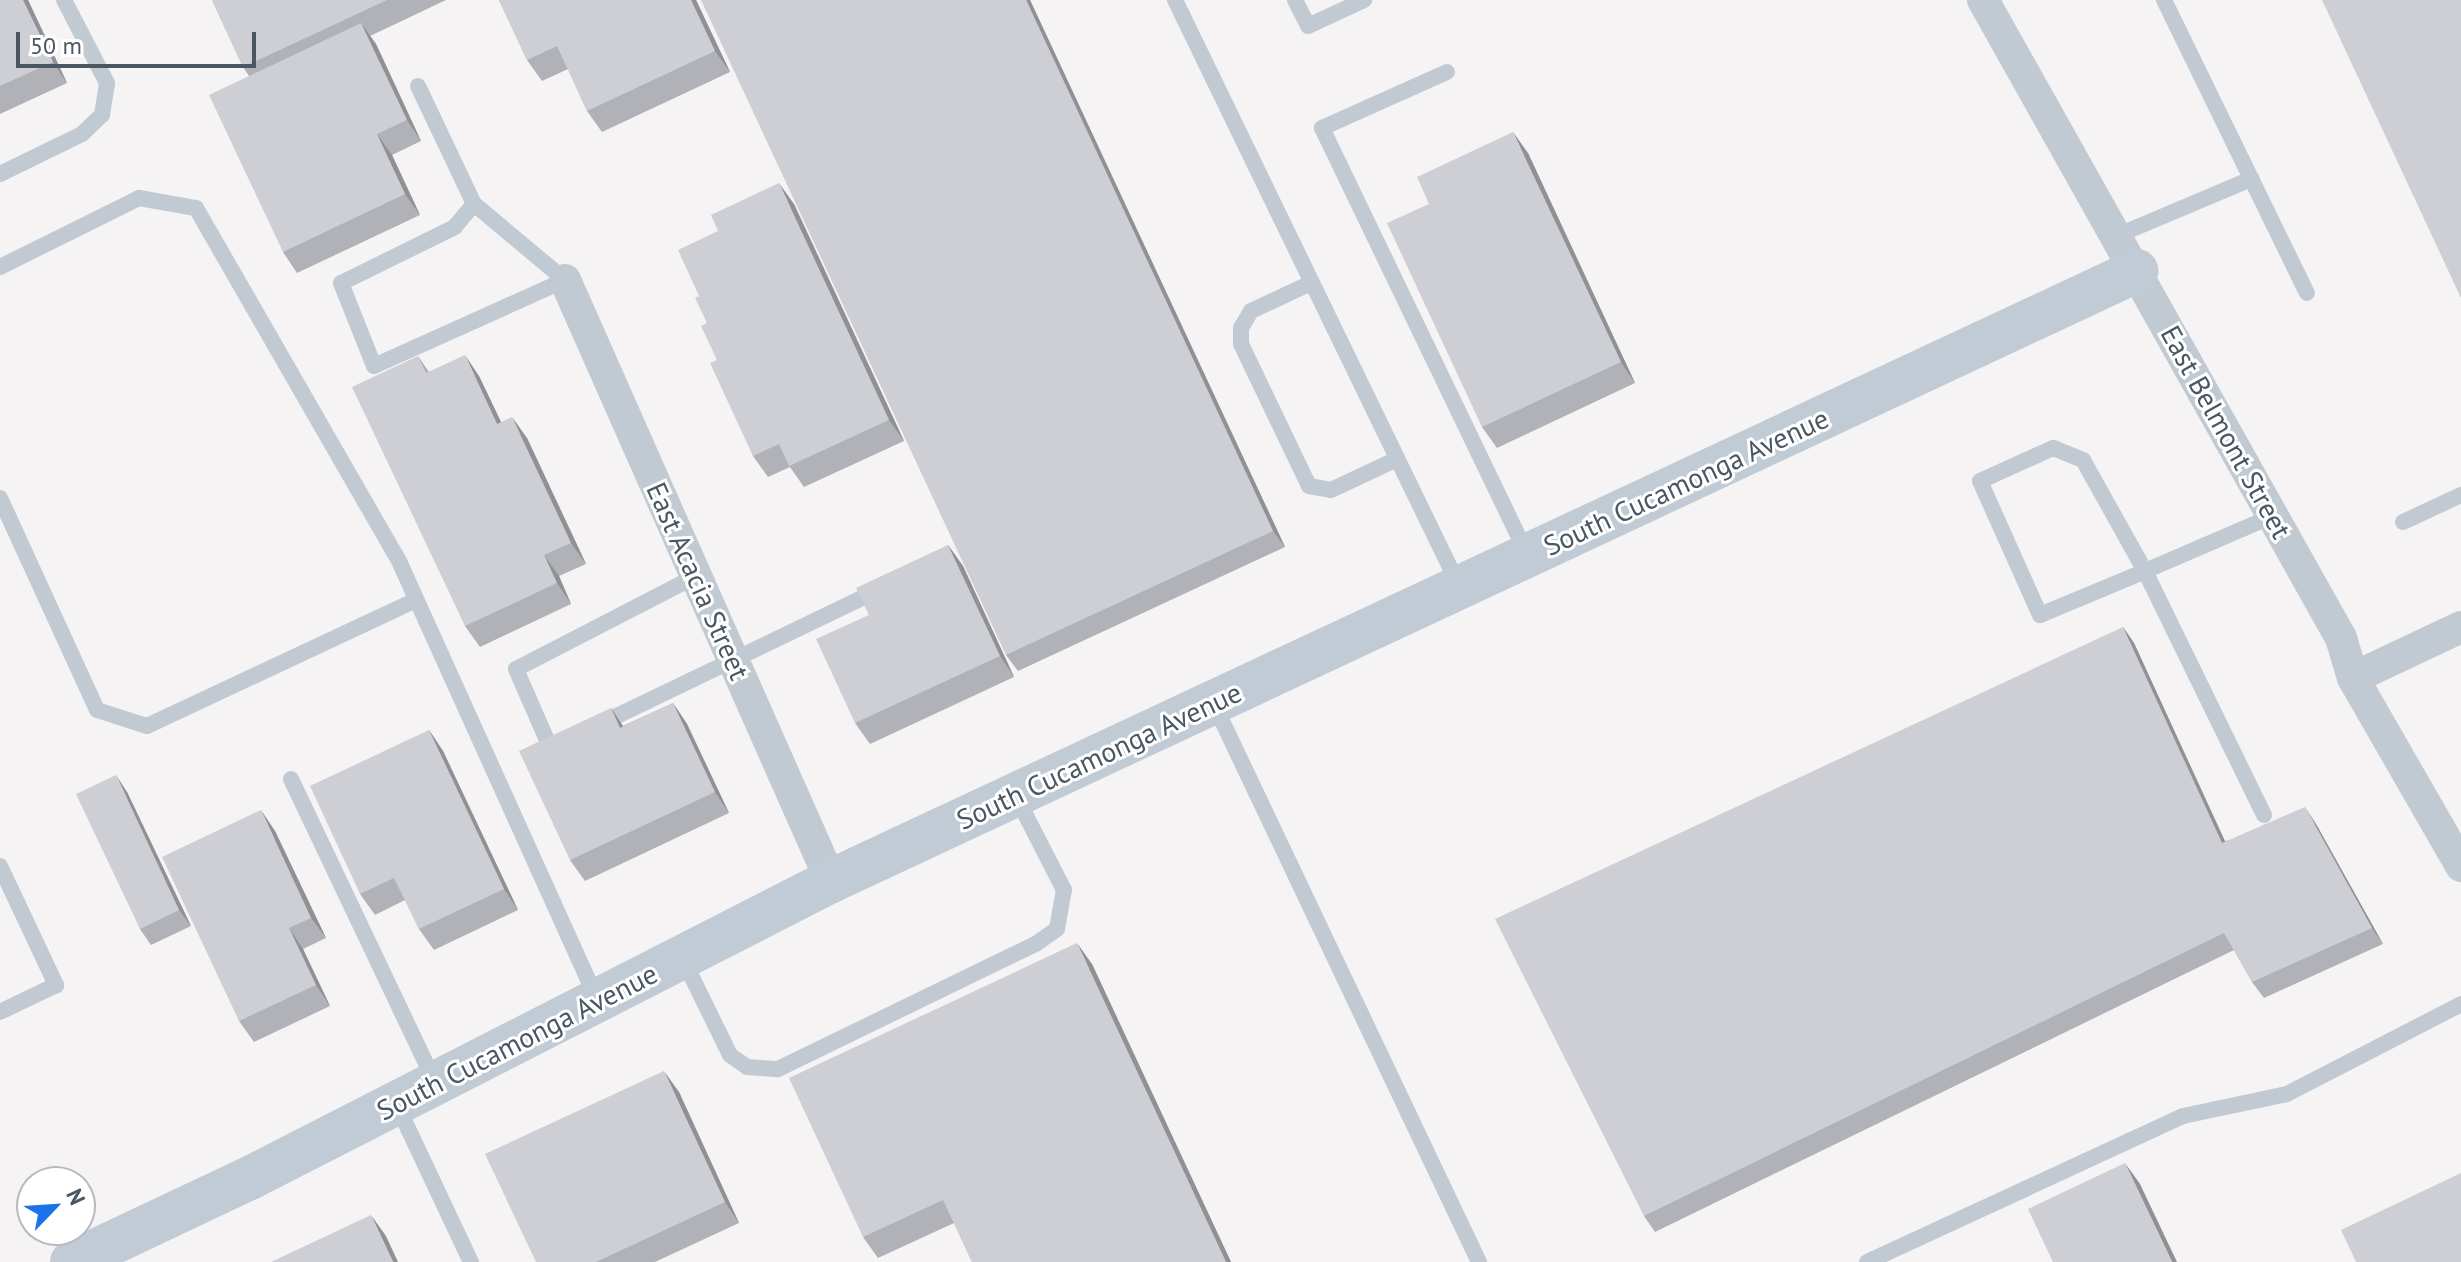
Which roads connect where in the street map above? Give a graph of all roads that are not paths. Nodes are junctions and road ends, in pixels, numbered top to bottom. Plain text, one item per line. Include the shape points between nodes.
1 (64, 0) edge
2 (1175, 0) edge
3 (1295, 0) edge
4 (1364, 0) edge
5 (1983, 0) edge
6 (2164, 0) edge
7 (1447, 72) dead end
8 (418, 86) dead end
9 (0, 174) edge
10 (2251, 179) junction
11 (474, 204) junction
12 (2126, 254) junction
13 (0, 267) edge
14 (565, 280) junction
15 (1311, 283) junction
16 (2307, 293) dead end
17 (1397, 459) junction
18 (2461, 495) edge
19 (0, 498) edge
20 (2273, 516) junction
21 (2403, 522) dead end
22 (1528, 556) junction
23 (2145, 571) junction
24 (696, 576) junction
25 (894, 583) edge
26 (1459, 588) junction
27 (416, 600) junction
28 (2461, 627) edge
29 (734, 662) junction
30 (2353, 678) junction
31 (1213, 703) junction
32 (291, 779) dead end
33 (1016, 795) junction
34 (2264, 815) dead end
35 (0, 866) edge
36 (2461, 866) edge
37 (831, 881) junction
38 (682, 957) junction
39 (597, 1001) junction
40 (2461, 1004) edge
41 (0, 1012) edge
42 (435, 1084) junction
43 (396, 1104) junction
44 (72, 1262) edge
45 (471, 1262) edge
46 (1479, 1262) edge
47 (1867, 1262) edge

1 - 9 lane via 107,83 102,115 82,134
2 - 15 lane
3 - 4 lane via 1308,26
5 - 12 street, East Belmont Street
6 - 10 lane
7 - 22 lane via 1322,128
8 - 11 lane
10 - 12 lane
10 - 16 lane
11 - 14 lane
11 - 14 lane via 455,227 341,283 374,366
12 - 20 street, East Belmont Street
12 - 22 street, South Cucamonga Avenue
13 - 27 lane via 139,198 196,208
14 - 24 street, East Acacia Street
15 - 17 lane
15 - 17 lane via 1251,311 1241,328 1241,344 1309,486 1331,490
17 - 26 lane
18 - 21 lane
19 - 27 lane via 97,710 147,726
20 - 23 lane
20 - 30 street, East Belmont Street via 2341,638
22 - 26 street, South Cucamonga Avenue
23 - 23 lane via 2040,615 1980,481 2053,448 2083,460
23 - 34 lane
24 - 29 street, East Acacia Street
24 - 29 lane via 516,669 550,747
25 - 29 lane
26 - 31 street, South Cucamonga Avenue
27 - 39 lane
28 - 30 street
29 - 37 street, East Acacia Street
30 - 36 street, East Belmont Street
31 - 33 street, South Cucamonga Avenue
31 - 46 lane
32 - 42 lane
33 - 37 street, South Cucamonga Avenue
33 - 38 lane via 1064,890 1057,929 1024,950 778,1069 747,1067 730,1055
35 - 41 lane via 56,985
37 - 38 street, South Cucamonga Avenue
38 - 39 street, South Cucamonga Avenue
39 - 42 street, South Cucamonga Avenue
40 - 47 lane via 2287,1094 2183,1116
42 - 43 street, South Cucamonga Avenue
43 - 44 street, South Cucamonga Avenue
43 - 45 lane

